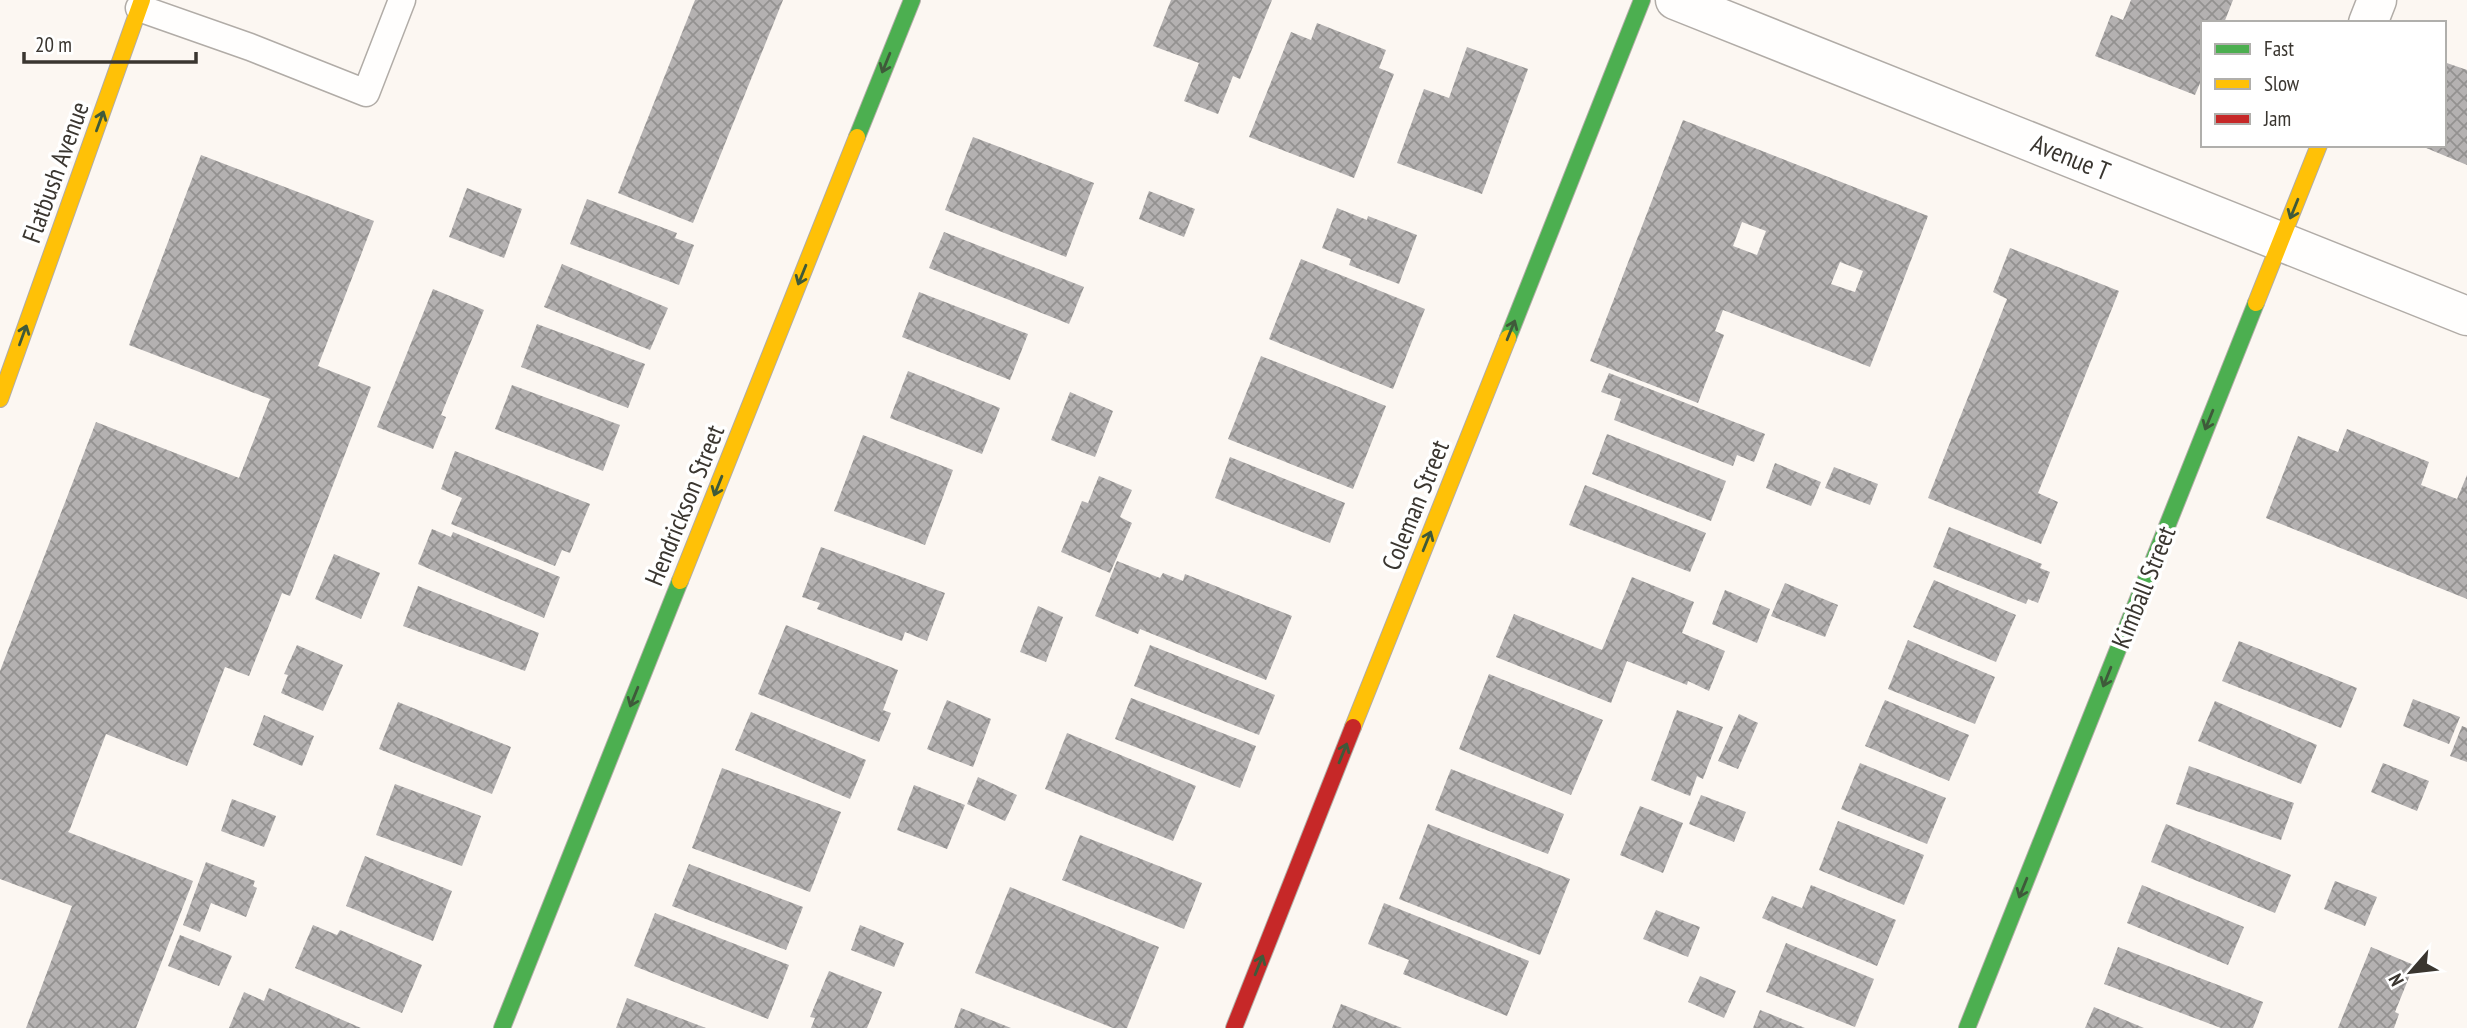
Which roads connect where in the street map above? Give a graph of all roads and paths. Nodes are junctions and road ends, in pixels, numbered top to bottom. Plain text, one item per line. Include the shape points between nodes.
1 (402, 0) edge
2 (912, 0) edge
3 (1642, 0) edge
4 (1675, 0) edge
5 (2377, 0) edge
6 (140, 4) edge
7 (2369, 21) edge
8 (2318, 147) edge
9 (2280, 241) junction
10 (2467, 316) edge
11 (0, 399) edge
12 (502, 1028) edge
13 (1234, 1028) edge
14 (1967, 1028) edge

1 - 6 lane via 366,93
2 -> 12 street, Hendrickson Street
13 -> 3 street, Coleman Street
4 - 9 street, Avenue T
5 - 7 street
11 -> 6 street, Flatbush Avenue
8 -> 9 street, Kimball Street
9 - 10 street, Avenue T
9 -> 14 street, Kimball Street

